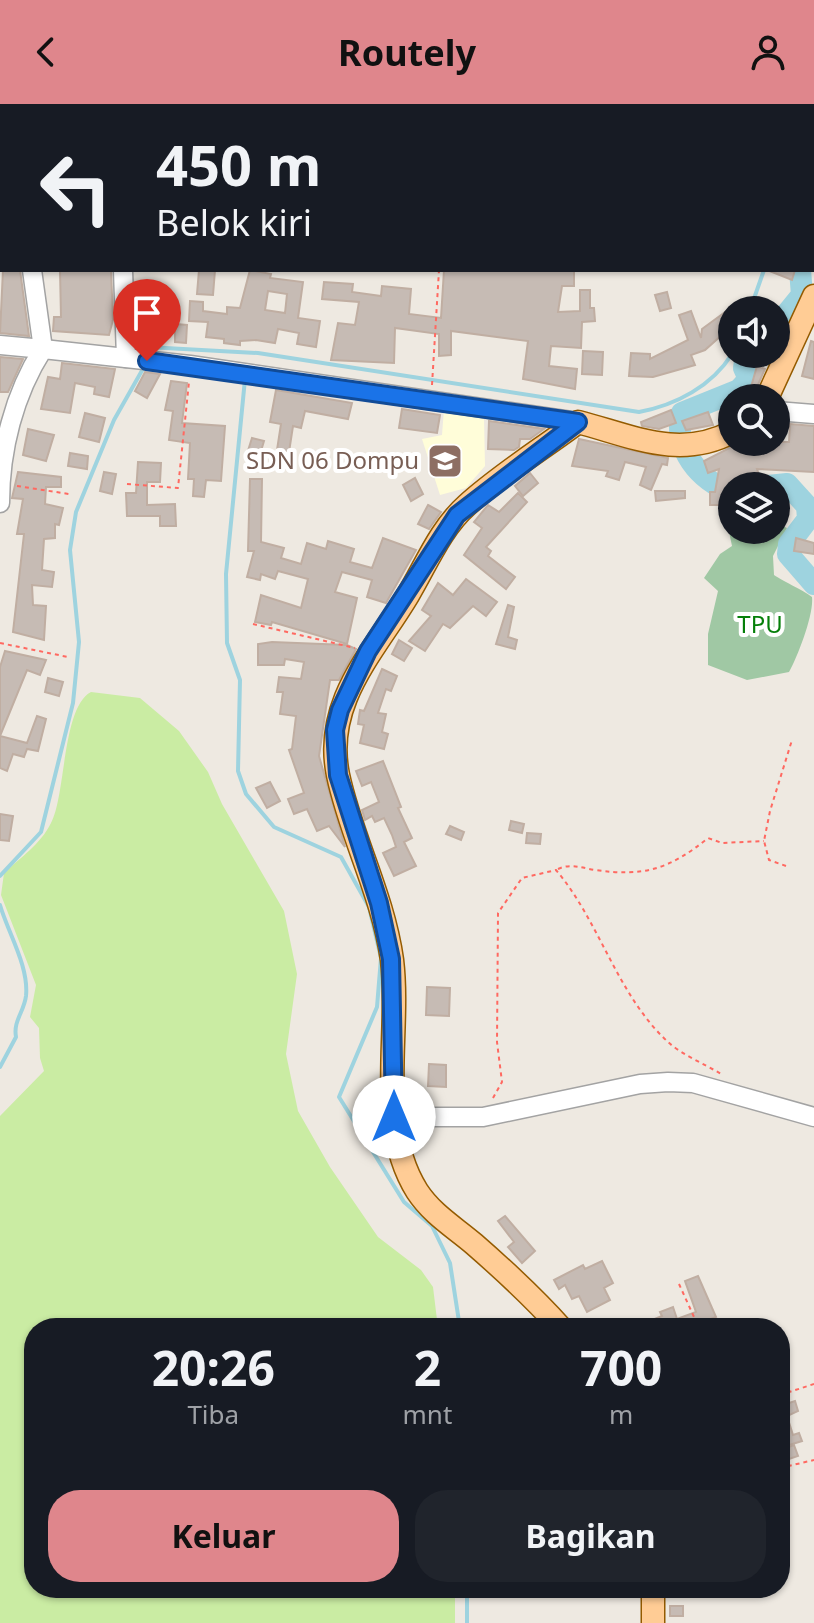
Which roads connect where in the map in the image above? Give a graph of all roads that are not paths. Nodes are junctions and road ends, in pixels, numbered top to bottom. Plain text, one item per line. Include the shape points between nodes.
1 (32, 272) edge
2 (123, 272) edge
3 (814, 296) edge
4 (0, 345) edge
5 (43, 349) junction
6 (126, 358) junction
7 (773, 384) edge
8 (790, 412) edge
9 (814, 414) edge
10 (578, 422) junction
11 (718, 436) edge
12 (0, 484) edge
13 (0, 503) edge
14 (394, 1117) junction
15 (814, 1117) edge
16 (552, 1318) edge
17 (653, 1598) edge
18 (653, 1623) edge

1 - 5 street
2 - 6 street
3 - 7 main road
4 - 5 street
5 - 6 street
5 - 12 street via 19,393
6 - 10 street
8 - 9 street
10 - 11 main road via 683,447
10 - 14 main road via 457,515 368,651 340,710 338,775 391,959
12 - 13 street
14 - 15 street via 483,1117 668,1082 693,1083
14 - 16 main road via 407,1172 429,1207 526,1289
17 - 18 main road

